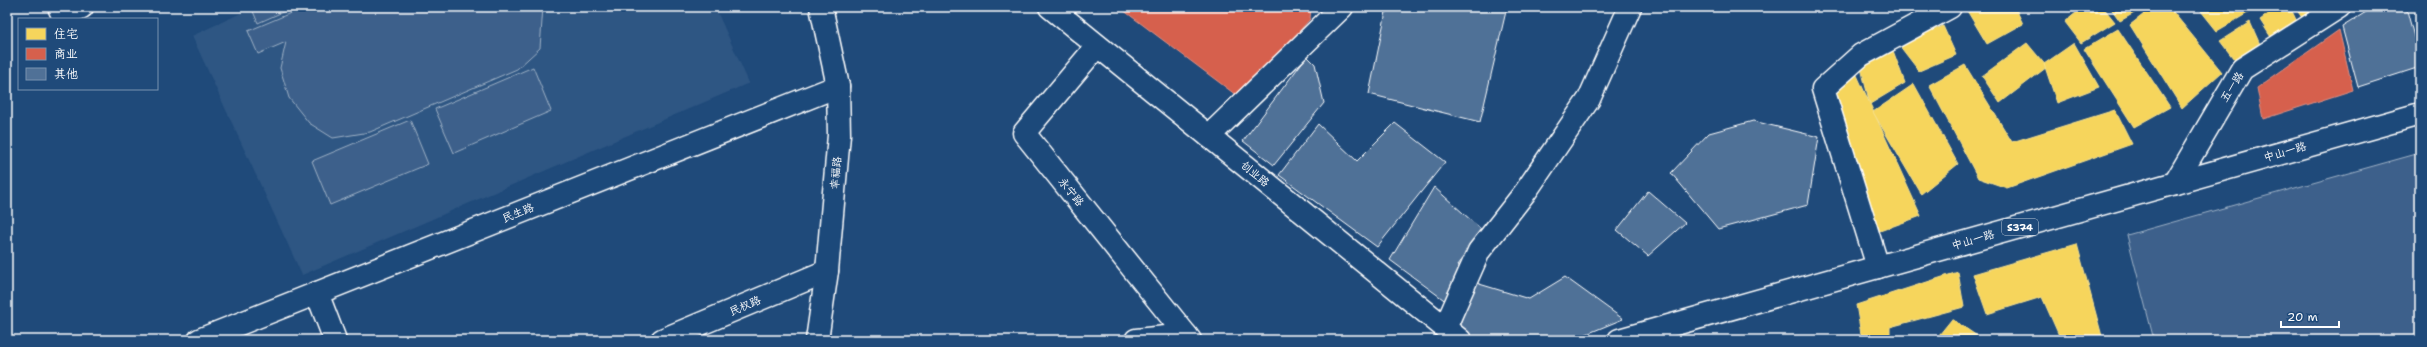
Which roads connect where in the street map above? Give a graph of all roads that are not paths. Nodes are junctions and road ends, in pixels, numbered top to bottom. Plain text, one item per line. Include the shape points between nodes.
1 (59, 7) edge
2 (82, 7) edge
3 (821, 7) edge
4 (1342, 7) edge
5 (1630, 7) edge
6 (1950, 7) edge
7 (2339, 7) edge
8 (1062, 11) edge
9 (1097, 46) junction
10 (838, 86) junction
11 (2420, 114) edge
12 (1209, 136) junction
13 (2175, 183) junction
14 (1878, 267) junction
15 (827, 271) junction
16 (317, 293) junction
17 (1453, 334) edge
18 (1188, 338) edge
19 (198, 340) edge
20 (335, 340) edge
21 (662, 340) edge
22 (817, 340) edge
23 (1136, 340) edge
24 (1619, 340) edge

1 - 2 street via 63,16
3 - 10 street, 幸福路
4 - 12 street
5 - 17 street via 1589,98 1526,191 1479,251
6 - 14 street via 1861,55 1823,90
7 - 13 street, 五一路 via 2242,69
8 - 9 street, 创业路
9 - 12 street, 创业路
9 - 18 street, 永宁路 via 1024,133
10 - 15 street, 幸福路 via 839,135
10 - 16 street, 民生路
11 - 13 street, 中山一路 / S374
12 - 17 street, 创业路
13 - 14 street, 中山一路 / S374
14 - 24 street, 中山一路 / S374
15 - 21 street, 民权路
15 - 22 street, 幸福路
16 - 19 street, 民生路
16 - 20 street
18 - 23 street

